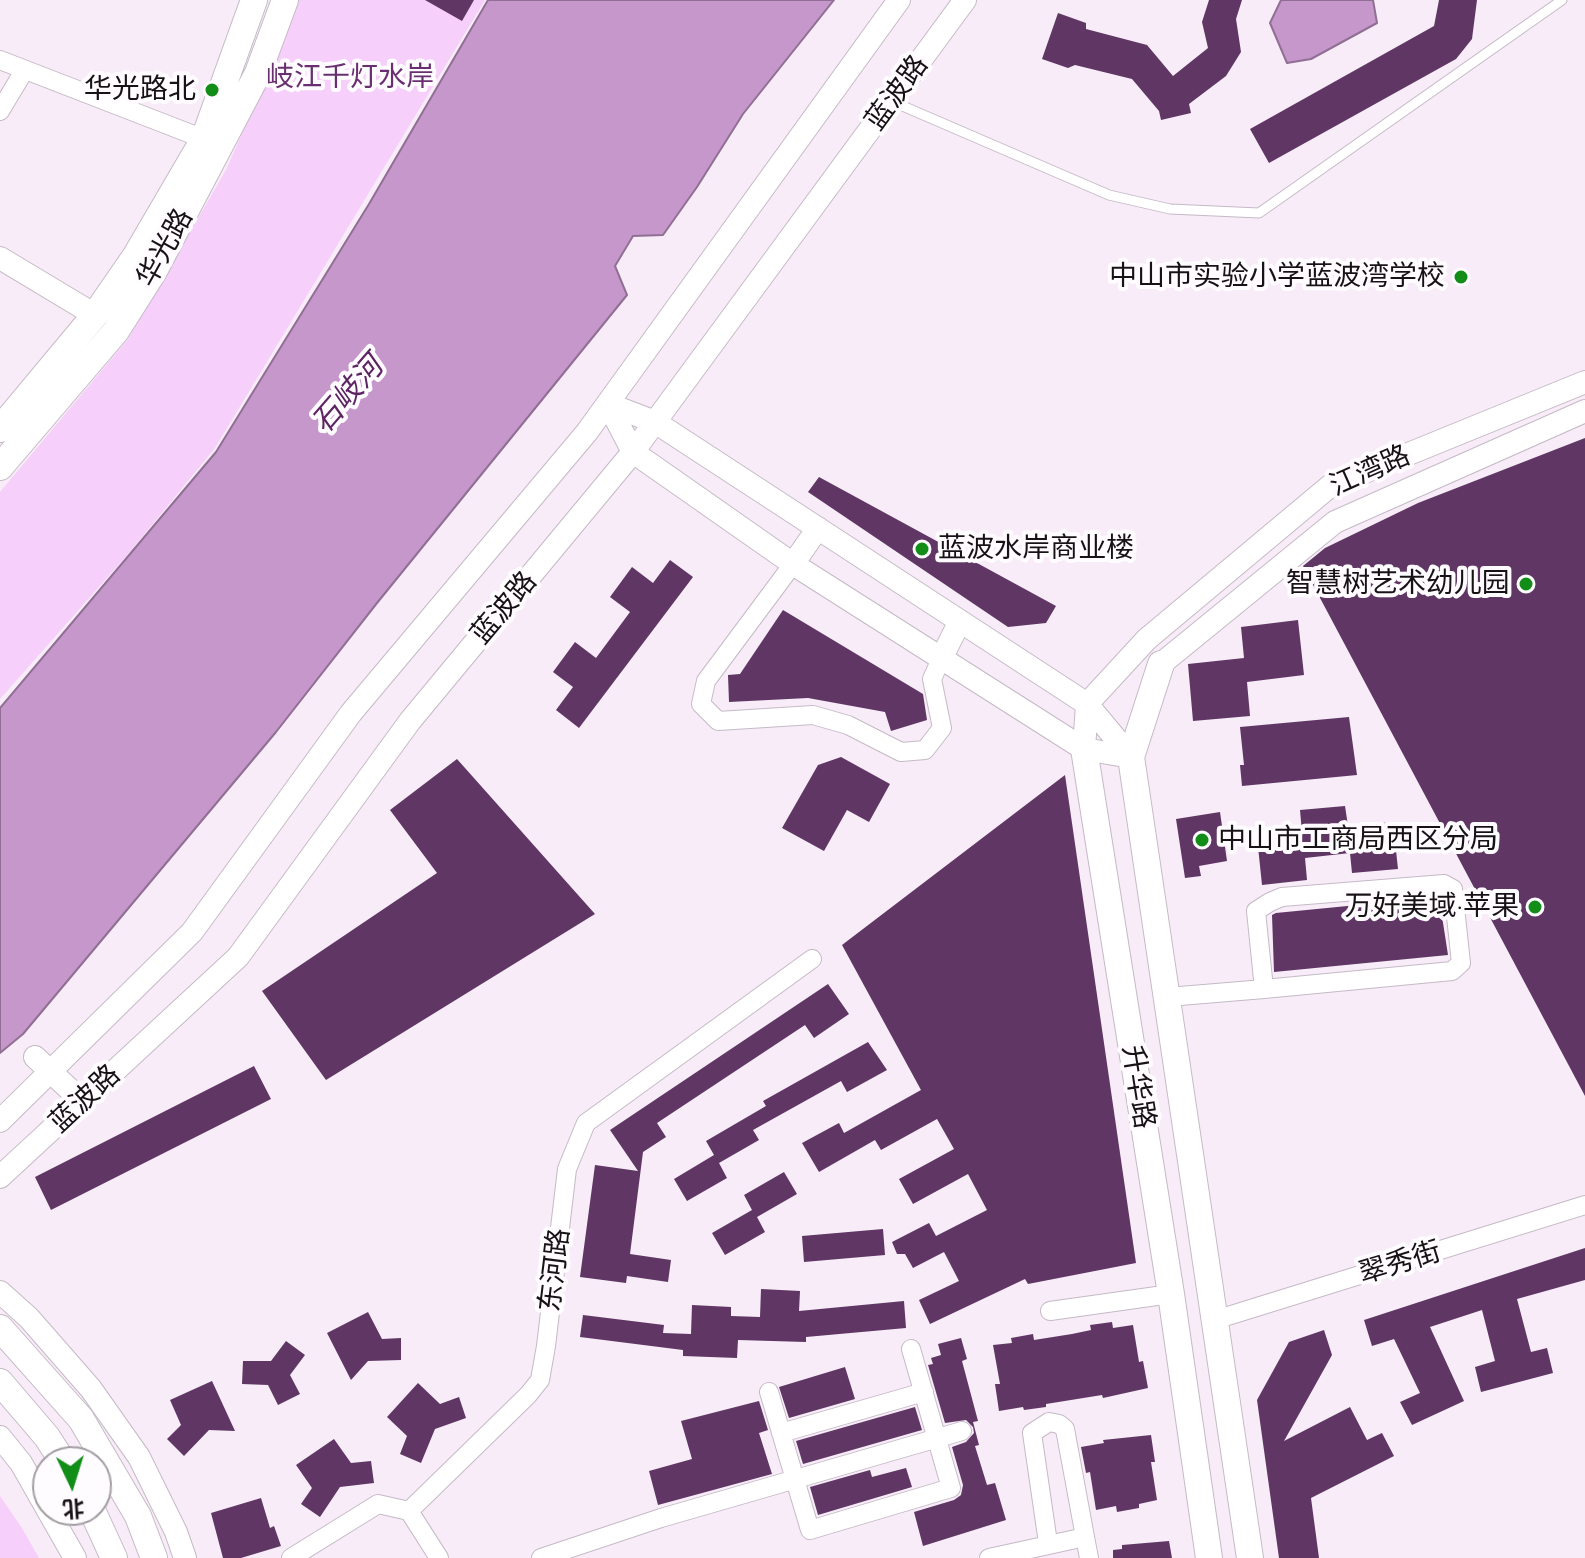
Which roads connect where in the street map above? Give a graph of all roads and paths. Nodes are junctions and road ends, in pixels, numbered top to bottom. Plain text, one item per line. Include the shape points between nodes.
1 (254, 0) edge
2 (285, 0) edge
3 (899, 0) edge
4 (965, 0) edge
5 (1562, 0) edge
6 (0, 60) edge
7 (24, 71) junction
8 (891, 101) junction
9 (0, 111) edge
10 (204, 139) junction
11 (0, 258) edge
12 (95, 315) junction
13 (1585, 382) edge
14 (608, 404) junction
15 (1585, 411) edge
16 (655, 422) junction
17 (0, 429) edge
18 (633, 452) junction
19 (0, 467) edge
20 (818, 528) junction
21 (793, 564) junction
22 (960, 621) junction
23 (941, 659) junction
24 (1161, 664) joint
25 (1087, 704) junction
26 (1084, 749) junction
27 (1131, 757) junction
28 (812, 959) dead end
29 (1264, 989) junction
30 (1168, 997) junction
31 (42, 1064) junction
32 (82, 1101) junction
33 (0, 1121) edge
34 (0, 1177) edge
35 (1585, 1205) edge
36 (0, 1292) edge
37 (1171, 1294) junction
38 (1050, 1311) dead end
39 (1215, 1320) junction
40 (0, 1328) edge
41 (911, 1349) dead end
42 (0, 1382) edge
43 (769, 1392) dead end
44 (924, 1392) junction
45 (962, 1431) dead end
46 (781, 1433) junction
47 (0, 1437) edge
48 (937, 1438) junction
49 (53, 1446) edge
50 (795, 1479) junction
51 (409, 1511) junction
52 (99, 1526) edge
53 (1085, 1537) junction
54 (1048, 1543) junction
55 (75, 1558) edge
56 (114, 1558) edge
57 (154, 1558) edge
58 (185, 1558) edge
59 (291, 1558) edge
60 (439, 1558) edge
61 (541, 1558) edge
62 (989, 1558) edge
63 (1089, 1558) edge
64 (1209, 1558) edge
65 (1250, 1558) edge

1 - 10 main road, 华光路
2 - 19 main road, 华光路 via 258,73 154,271 116,331
3 - 14 street, 蓝波路
4 - 8 street, 蓝波路
5 - 8 lane via 1259,213 1170,209 1109,195
6 - 7 street
7 - 9 street
7 - 10 street
8 - 16 street, 蓝波路
10 - 12 main road, 华光路
11 - 12 street
12 - 17 main road, 华光路
13 - 25 street, 江湾路 via 1330,486 1147,639
14 - 16 street
14 - 18 street
14 - 31 street, 蓝波路 via 351,713 192,932
15 - 24 street, 江湾路 via 1335,522
16 - 18 street, 蓝波路
16 - 20 street
18 - 21 street
18 - 32 street, 蓝波路 via 410,721 238,957
20 - 21 street
20 - 22 street
21 - 23 street
21 - 23 street via 706,681 701,704 718,721 813,715 848,725 901,752 925,750 942,728 932,679
22 - 23 street
22 - 25 street
23 - 26 street
24 - 27 main road, 升华路
25 - 26 street, 升华路
25 - 27 street
26 - 27 street
26 - 37 main road, 升华路
27 - 30 main road, 升华路
28 - 51 street, 东河路 via 586,1123 567,1169 540,1380
29 - 29 street via 1452,971 1461,963 1453,889 1444,884 1270,902 1256,911
29 - 30 street
30 - 39 main road, 升华路
31 - 32 street
31 - 33 street, 蓝波路
32 - 34 street, 蓝波路
35 - 39 street, 翠秀街
36 - 58 street via 91,1389 139,1457
37 - 38 street
37 - 64 main road, 升华路
39 - 65 main road, 升华路
40 - 57 main road via 81,1419 138,1516
41 - 44 street
42 - 49 main road
43 - 46 street
44 - 46 street
44 - 48 street
45 - 48 street
46 - 50 street
47 - 55 street via 21,1463
48 - 50 street
48 - 50 street via 951,1488 810,1530
50 - 61 street
51 - 59 street via 378,1504
51 - 60 street
52 - 56 main road
53 - 54 street
53 - 54 street via 1065,1429 1049,1422 1032,1433
53 - 63 street
54 - 62 street

